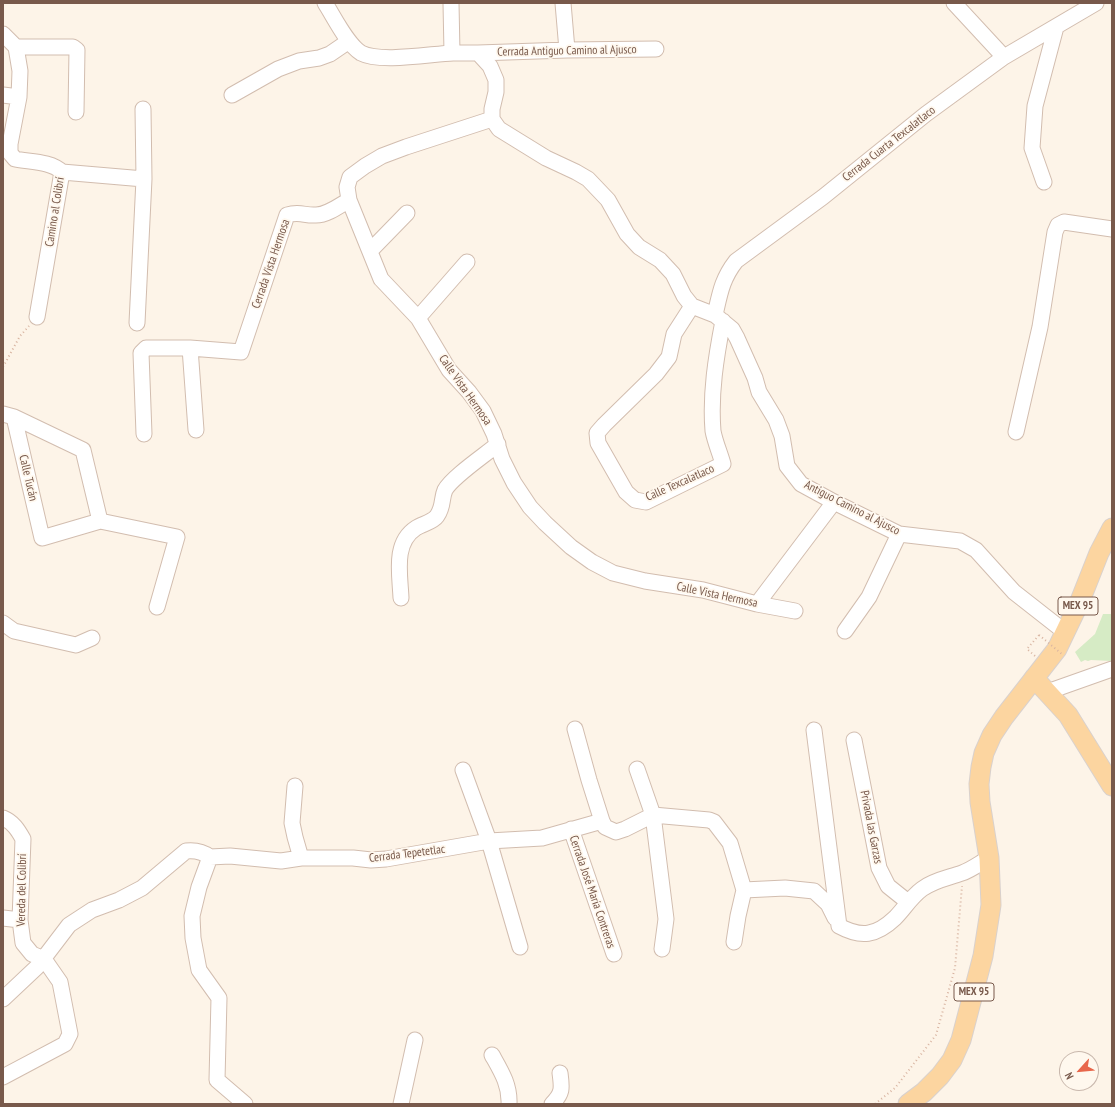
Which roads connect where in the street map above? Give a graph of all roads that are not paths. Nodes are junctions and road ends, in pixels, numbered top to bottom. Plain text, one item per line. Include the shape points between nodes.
1 (325, 3) edge
2 (451, 3) edge
3 (563, 3) edge
4 (954, 3) edge
5 (1096, 3) edge
6 (1080, 8) edge
7 (1056, 27) junction
8 (3, 34) edge
9 (349, 42) junction
10 (16, 47) junction
11 (656, 49) dead end
12 (567, 50) junction
13 (452, 53) junction
14 (478, 53) junction
15 (1004, 57) junction
16 (3, 95) edge
17 (232, 95) dead end
18 (19, 97) junction
19 (143, 109) dead end
20 (76, 112) dead end
21 (492, 119) junction
22 (62, 172) junction
23 (144, 179) junction
24 (1044, 182) dead end
25 (349, 200) junction
26 (408, 213) dead end
27 (1112, 229) edge
28 (370, 251) junction
29 (467, 262) dead end
30 (692, 306) junction
31 (37, 317) road end
32 (418, 318) junction
33 (720, 318) junction
34 (137, 323) dead end
35 (190, 348) junction
36 (9, 416) edge
37 (196, 430) dead end
38 (1016, 432) dead end
39 (144, 434) dead end
40 (498, 444) junction
41 (834, 502) junction
42 (100, 521) junction
43 (1112, 528) edge
44 (899, 534) junction
45 (401, 598) dead end
46 (757, 604) junction
47 (157, 607) dead end
48 (795, 611) dead end
49 (3, 623) edge
50 (845, 631) dead end
51 (1066, 632) junction
52 (92, 638) dead end
53 (1112, 669) edge
54 (1034, 678) junction
55 (1047, 692) junction
56 (575, 729) dead end
57 (814, 730) dead end
58 (854, 740) dead end
59 (637, 769) dead end
60 (464, 770) dead end
61 (295, 786) dead end
62 (1112, 786) edge
63 (654, 815) junction
64 (3, 818) edge
65 (602, 821) junction
66 (571, 829) junction
67 (489, 841) junction
68 (210, 857) junction
69 (301, 858) junction
70 (989, 858) junction
71 (744, 890) junction
72 (908, 902) junction
73 (3, 918) edge
74 (20, 920) junction
75 (839, 926) junction
76 (734, 942) dead end
77 (520, 947) dead end
78 (662, 949) dead end
79 (614, 954) dead end
80 (44, 959) junction
81 (3, 999) edge
82 (415, 1040) dead end
83 (492, 1055) dead end
84 (560, 1073) dead end
85 (3, 1077) edge
86 (245, 1104) edge
87 (401, 1104) edge
88 (509, 1104) edge
89 (552, 1104) edge
90 (908, 1104) edge

1 - 9 street
2 - 13 street
3 - 12 street
4 - 15 street
5 - 6 street, Cerrada Cuarta Texcalatlaco
6 - 7 street, Cerrada Cuarta Texcalatlaco
7 - 15 street, Cerrada Cuarta Texcalatlaco
7 - 24 street via 1035,106 1032,148
8 - 10 street
9 - 13 street via 361,53 378,58
9 - 17 street via 330,54 278,69
10 - 18 street, Camino al Colibrí via 20,71
10 - 20 street via 73,47 77,50
11 - 12 street, Cerrada Antiguo Camino al Ajusco
12 - 14 street, Cerrada Antiguo Camino al Ajusco
13 - 14 street
14 - 21 street via 490,66 496,80
15 - 33 street, Cerrada Cuarta Texcalatlaco via 736,261 722,284
16 - 18 street
18 - 22 street, Camino al Colibrí via 10,152 15,159 58,167
19 - 23 street
21 - 25 street, Calle Vista Hermosa via 382,156 350,177 347,187
21 - 30 street via 499,129 546,158 588,179 608,200 627,234 639,247 660,260 673,274
22 - 23 street
22 - 31 street, Camino al Colibrí
23 - 34 street
25 - 28 street, Calle Vista Hermosa
25 - 35 street, Cerrada Vista Hermosa via 318,216 301,213 287,215 241,352
26 - 28 street
27 - 38 street via 1064,222 1058,225 1040,326
28 - 32 street, Calle Vista Hermosa via 381,279
29 - 32 street
30 - 33 street
30 - 33 street, Calle Texcalatlaco via 674,334 669,357 656,374 597,433 598,443 626,492 635,500 646,502 723,464 714,432 713,387
32 - 40 street, Calle Vista Hermosa via 449,370 483,411
33 - 41 street, Antiguo Camino al Ajusco via 732,329 737,338 759,392 776,420 782,436 787,466 801,484
35 - 37 street
35 - 39 street via 146,348 141,353
36 - 42 street via 83,450
36 - 42 street, Calle Tucán via 42,538
40 - 45 street via 450,483 444,492 442,507 436,518 415,528 404,540 399,557
40 - 46 street, Calle Vista Hermosa via 514,483 530,507 571,547 592,562 612,573 703,590
41 - 44 street, Antiguo Camino al Ajusco
41 - 46 street
42 - 47 street via 177,537
43 - 51 main road, MEX 95
44 - 50 street via 869,597
44 - 51 street, Antiguo Camino al Ajusco via 960,541 976,550 1014,592
46 - 48 street, Calle Vista Hermosa
49 - 52 street via 14,631 76,645
51 - 54 main road, MEX 95
53 - 55 street
54 - 55 main road
54 - 70 main road, MEX 95 via 992,735 984,753 979,784
55 - 62 main road via 1068,715
56 - 65 street
57 - 75 street
58 - 72 street, Privada las Garzas via 879,868 888,886
59 - 63 street
60 - 67 street
61 - 69 street via 292,823
63 - 65 street via 616,832 605,827
63 - 71 street via 714,822 730,843
63 - 78 street via 666,919
64 - 74 street, Vereda del Colibrí via 17,828 23,839
65 - 66 street, Cerrada Tepetetlac
66 - 67 street, Cerrada Tepetetlac via 542,838
66 - 79 street, Cerrada José María Contreras
67 - 69 street, Cerrada Tepetetlac via 386,859
67 - 77 street
68 - 69 street, Cerrada Tepetetlac via 230,856 281,861
68 - 80 street via 195,850 186,851 142,888 92,910 69,925
68 - 86 street via 198,888 192,916 193,938 199,970 219,998 217,1080
70 - 72 street via 964,873 937,881 922,889
70 - 90 main road, MEX 95 via 991,905 988,927 961,1040 952,1060 940,1076
71 - 75 street via 785,888 814,891 828,904
71 - 76 street
72 - 75 street via 895,918 874,932 850,932
73 - 74 street
74 - 80 street, Vereda del Colibrí via 23,943 32,954
80 - 81 street
80 - 85 street via 60,982 70,1034 65,1044
82 - 87 street
83 - 88 street via 508,1085
84 - 89 street via 562,1089 560,1096

